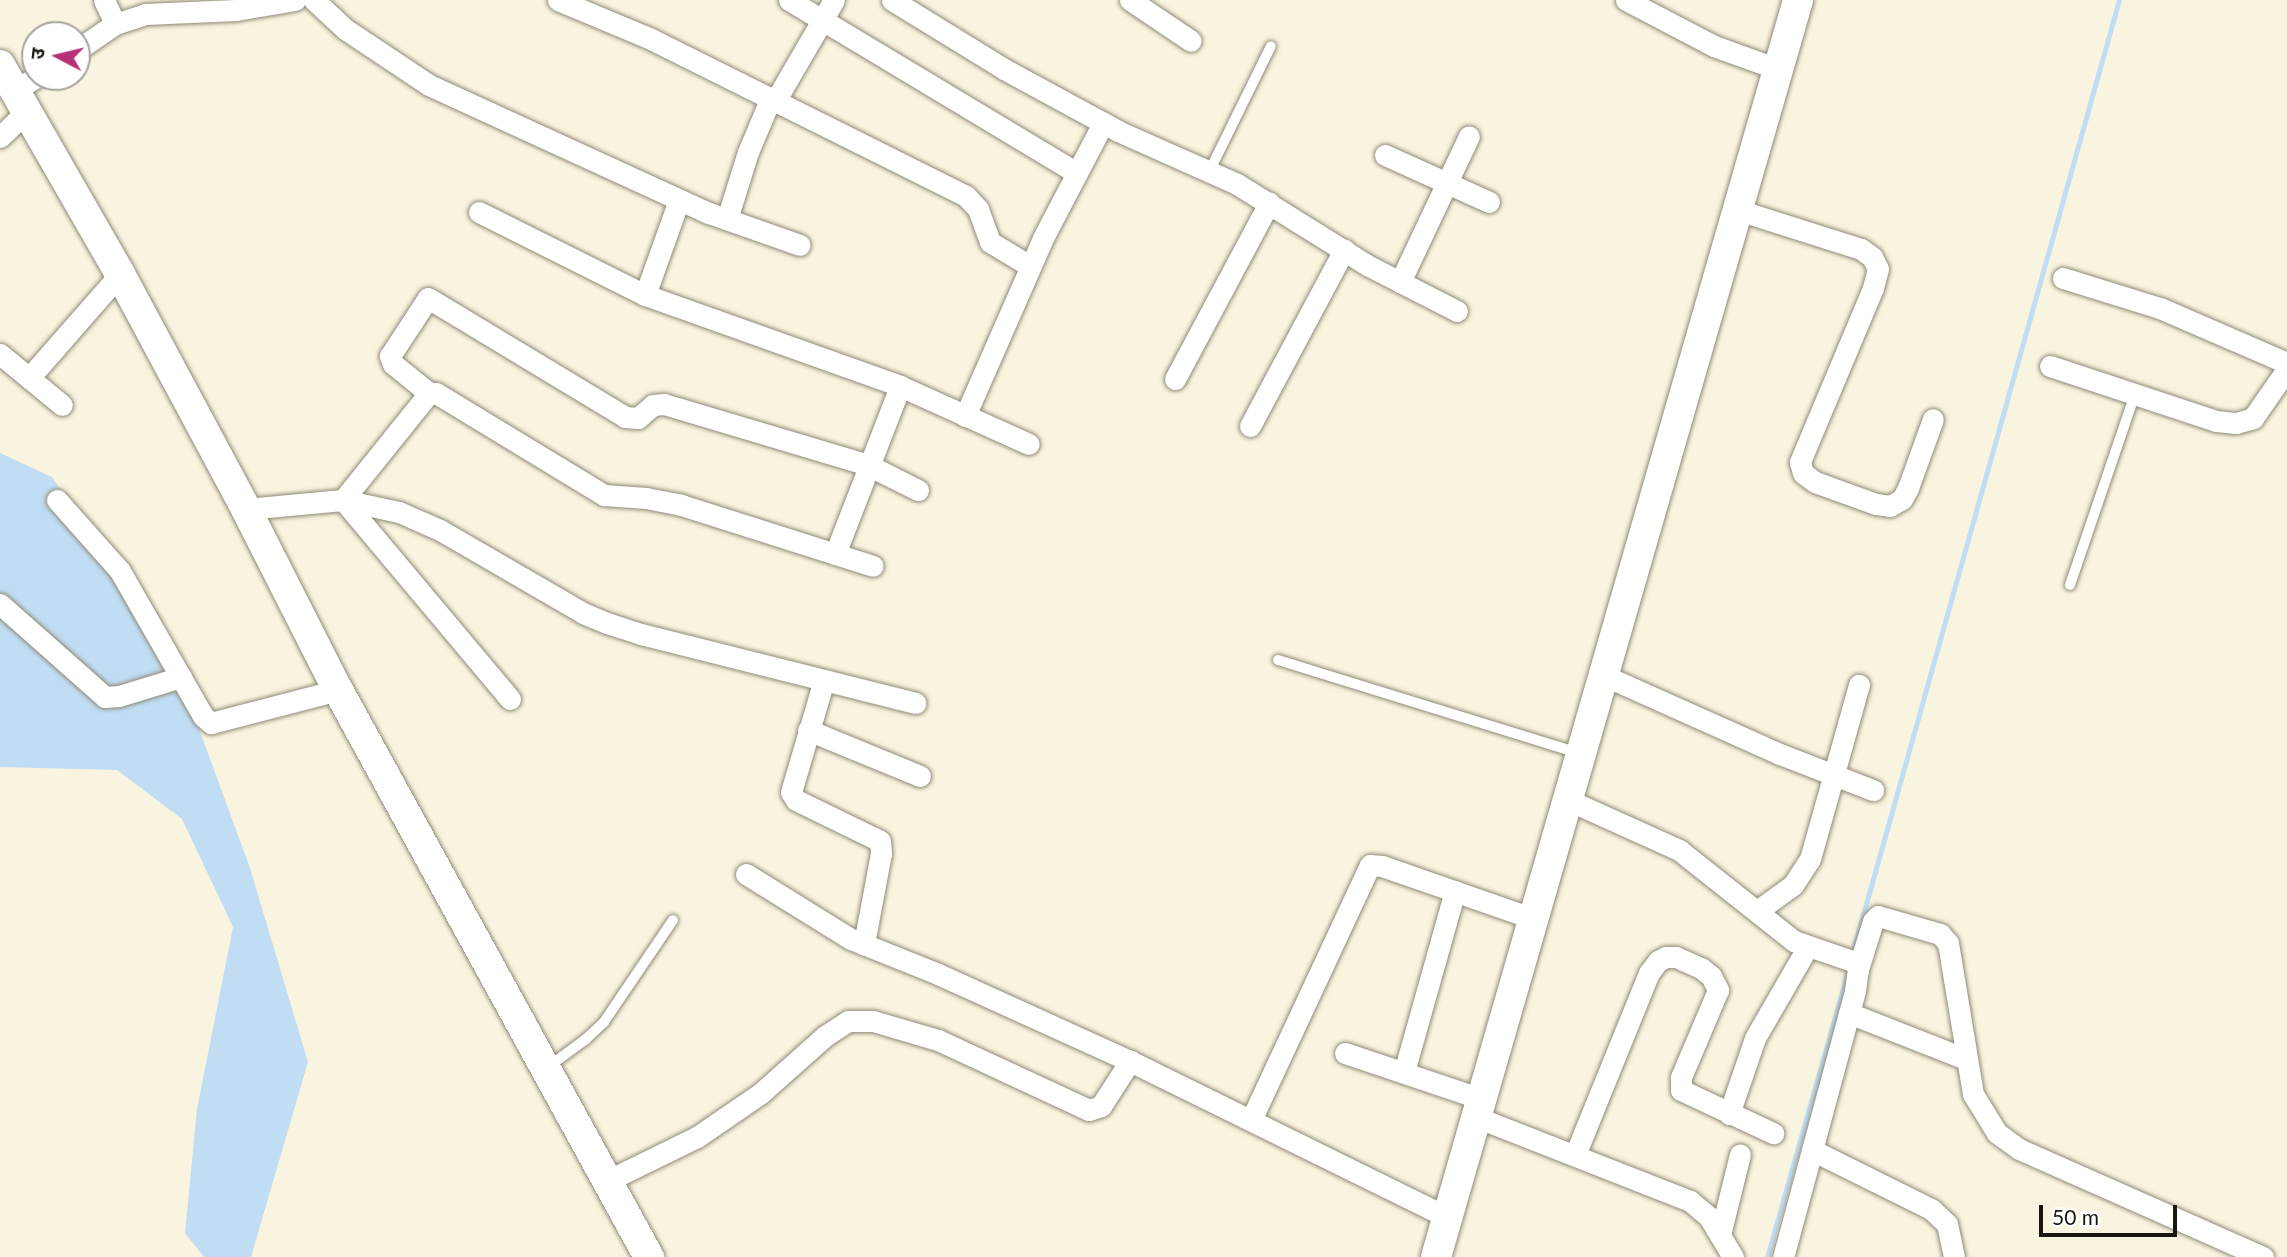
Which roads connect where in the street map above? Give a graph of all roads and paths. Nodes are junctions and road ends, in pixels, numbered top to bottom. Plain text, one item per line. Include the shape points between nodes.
1 (104, 0) edge
2 (295, 0) edge
3 (314, 0) edge
4 (558, 0) edge
5 (789, 0) edge
6 (834, 0) edge
7 (892, 0) edge
8 (1130, 0) edge
9 (1626, 0) edge
10 (1798, 0) edge
11 (822, 20) junction
12 (115, 24) junction
13 (91, 40) edge
14 (1191, 41) dead end
15 (1271, 46) dead end
16 (1779, 69) junction
17 (13, 79) edge
18 (772, 101) junction
19 (1104, 123) junction
20 (1469, 136) dead end
21 (0, 137) edge
22 (1385, 155) dead end
23 (1209, 172) junction
24 (1077, 173) junction
25 (1446, 184) junction
26 (679, 200) junction
27 (1489, 202) dead end
28 (1269, 203) junction
29 (1738, 210) junction
30 (479, 212) dead end
31 (727, 219) junction
32 (800, 245) dead end
33 (1343, 250) junction
34 (1030, 267) junction
35 (120, 274) junction
36 (2063, 278) dead end
37 (1400, 282) junction
38 (645, 295) junction
39 (1457, 311) dead end
40 (0, 354) edge
41 (2287, 363) edge
42 (2050, 366) dead end
43 (2287, 369) edge
44 (29, 378) junction
45 (1175, 379) dead end
46 (900, 386) junction
47 (429, 393) junction
48 (2135, 394) junction
49 (62, 405) dead end
50 (965, 416) junction
51 (1933, 419) dead end
52 (1250, 426) dead end
53 (1029, 444) dead end
54 (868, 466) junction
55 (918, 490) dead end
56 (57, 500) dead end
57 (344, 500) junction
58 (246, 509) junction
59 (835, 554) junction
60 (873, 566) dead end
61 (2070, 585) dead end
62 (0, 604) edge
63 (1278, 660) dead end
64 (1604, 676) junction
65 (181, 677) junction
66 (824, 680) junction
67 (1859, 685) dead end
68 (338, 690) junction
69 (510, 699) dead end
70 (915, 703) dead end
71 (808, 730) junction
72 (1581, 754) junction
73 (1835, 775) junction
74 (920, 776) dead end
75 (1873, 790) dead end
76 (1568, 800) junction
77 (746, 874) dead end
78 (1455, 891) junction
79 (1757, 911) junction
80 (1534, 919) junction
81 (673, 920) dead end
82 (864, 944) junction
83 (1807, 948) junction
84 (1851, 963) junction
85 (1849, 1013) junction
86 (1345, 1053) dead end
87 (1966, 1059) junction
88 (1130, 1061) junction
89 (545, 1069) junction
90 (1404, 1072) junction
91 (1479, 1108) junction
92 (1729, 1114) junction
93 (1251, 1120) junction
94 (1773, 1133) dead end
95 (1812, 1150) junction
96 (1740, 1154) dead end
97 (1575, 1155) junction
98 (607, 1181) junction
99 (1447, 1217) junction
100 (1720, 1235) junction
101 (1441, 1255) edge
102 (649, 1257) edge
103 (1733, 1257) edge
104 (1783, 1257) edge
105 (1954, 1257) edge
106 (2263, 1257) edge

1 - 12 street
2 - 12 street via 236,10 145,14
3 - 26 street via 345,29 429,85
4 - 18 street via 649,38
5 - 11 street
6 - 11 street
7 - 19 street
8 - 14 street
9 - 16 street via 1714,46
10 - 16 street
11 - 18 street
11 - 24 street
12 - 13 street
15 - 23 lane
16 - 29 street
17 - 21 street
17 - 35 street
18 - 31 street via 748,152
18 - 34 street via 966,196 976,204 990,242
19 - 23 street
19 - 24 street
20 - 25 street
22 - 25 street
23 - 28 street
24 - 34 street
25 - 27 street
25 - 37 street
26 - 31 street
26 - 38 street
28 - 33 street
28 - 45 street
29 - 51 street via 1861,249 1878,269 1800,462 1803,473 1815,482 1891,506 1908,488
29 - 64 street
30 - 38 street
31 - 32 street
33 - 37 street
33 - 52 street
34 - 50 street
35 - 44 street
35 - 58 street
36 - 41 street via 2160,308
37 - 39 street
38 - 46 street
40 - 44 street
42 - 48 street
43 - 48 street via 2253,418 2236,423 2216,421
44 - 49 street
46 - 50 street
46 - 54 street
47 - 54 street via 390,356 428,298 625,416 638,418 653,405 664,404
47 - 57 street
47 - 59 street via 436,393 604,495 681,505
48 - 61 lane
50 - 53 street
54 - 55 street
54 - 59 street
56 - 65 street via 120,571
57 - 58 street
57 - 66 street via 419,519 607,623
57 - 69 street
58 - 68 street
59 - 60 street
62 - 65 street via 105,697
63 - 72 lane
64 - 72 street
64 - 73 street
65 - 68 street via 203,716 215,724
66 - 70 street
66 - 71 street
67 - 73 street
68 - 89 street
71 - 74 street
71 - 82 street via 792,796 873,836 881,845
72 - 76 street
73 - 75 street
73 - 79 street via 1802,875
76 - 79 street via 1679,850
76 - 80 street
77 - 82 street via 833,930
78 - 80 street
78 - 90 street
78 - 93 street via 1382,866 1368,867
79 - 83 street
80 - 91 street
81 - 89 lane via 604,1022
82 - 88 street
83 - 84 street
83 - 92 street via 1750,1047
84 - 85 street
84 - 87 street via 1878,916 1940,934 1948,943
85 - 87 street
85 - 95 street
86 - 90 street
87 - 106 street via 1973,1094 1986,1118 2019,1149
88 - 93 street
88 - 98 street via 1101,1106 1089,1110 938,1040 873,1021 848,1021 761,1094 697,1137
89 - 98 street
90 - 91 street
91 - 97 street
91 - 99 street
92 - 94 street
92 - 97 street via 1686,1095 1679,1084 1717,996 1716,983 1701,968 1666,957 1649,974
93 - 99 street
95 - 104 street
95 - 105 street via 1931,1209 1947,1224
96 - 100 street
97 - 100 street via 1690,1201 1709,1217
98 - 102 street
99 - 101 street
100 - 103 street

